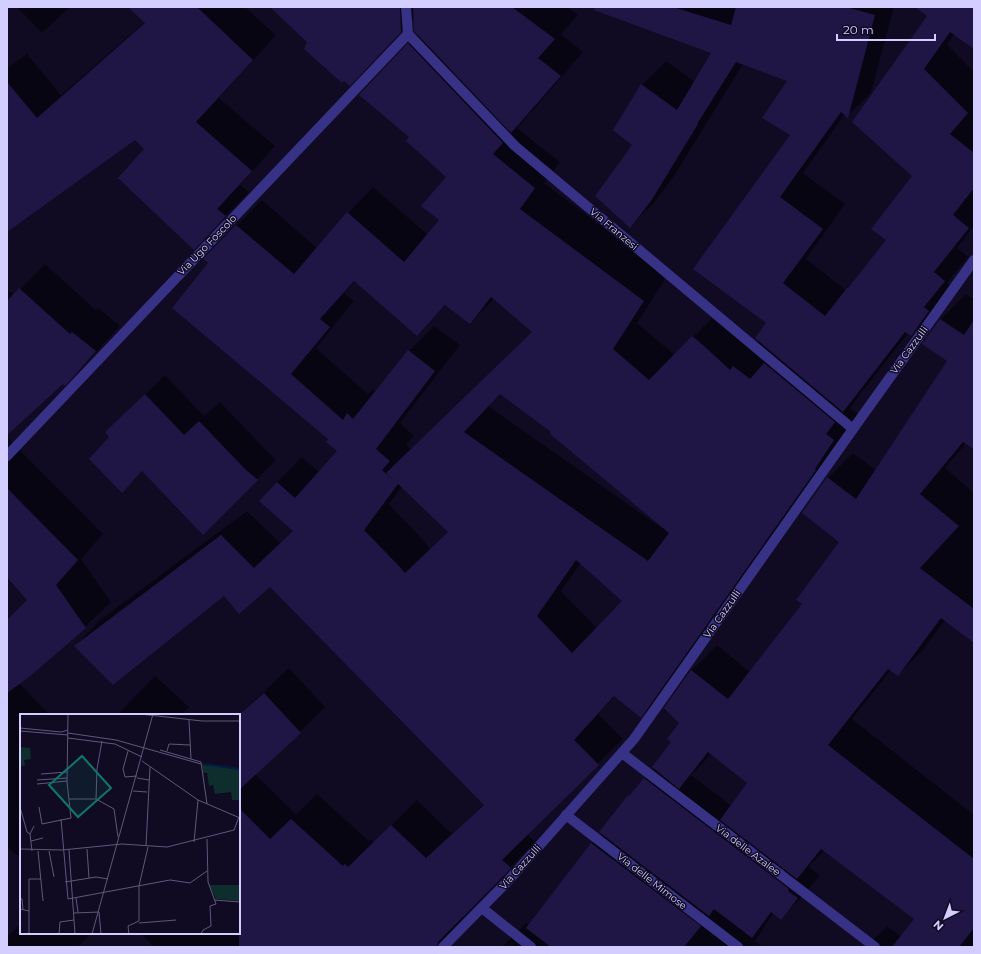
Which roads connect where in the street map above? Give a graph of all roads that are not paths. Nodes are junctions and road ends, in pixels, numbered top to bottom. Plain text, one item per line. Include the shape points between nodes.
1 (406, 7) edge
2 (408, 34) junction
3 (974, 260) edge
4 (853, 429) junction
5 (7, 456) edge
6 (622, 753) junction
7 (566, 815) junction
8 (482, 908) junction
9 (443, 947) edge
10 (531, 947) edge
11 (738, 947) edge
12 (875, 947) edge

1 - 2 street
2 - 4 street, Via Franzesi via 515,146
2 - 5 street, Via Ugo Foscolo
3 - 4 street, Via Cazzulli
4 - 6 street, Via Cazzulli
6 - 7 street, Via Cazzulli
6 - 12 street, Via delle Azalee
7 - 8 street, Via Cazzulli
7 - 11 street, Via delle Mimose
8 - 9 street, Via Cazzulli
8 - 10 street

